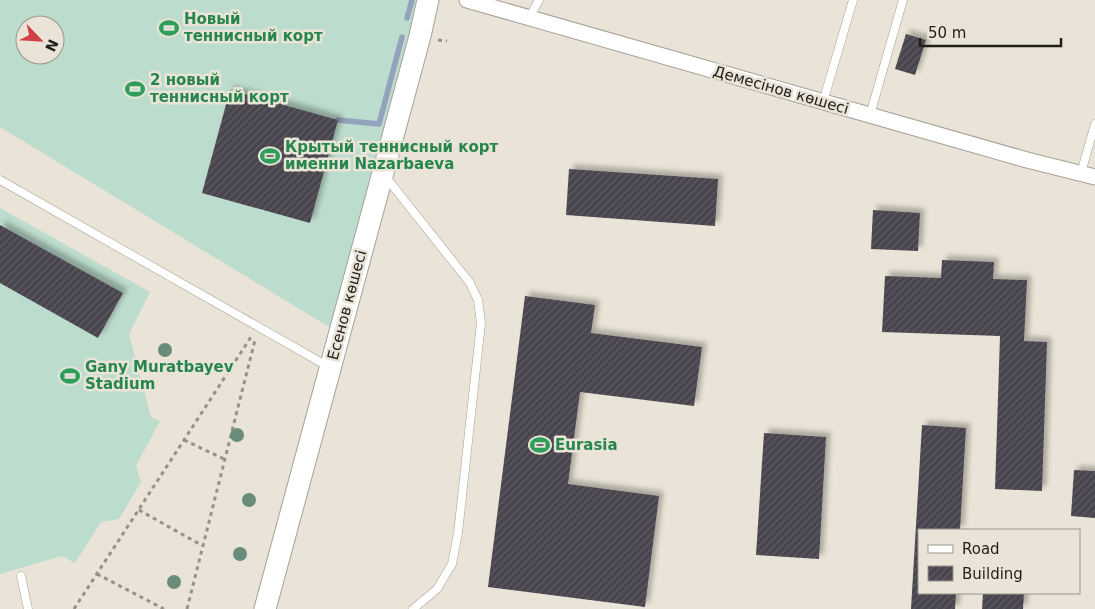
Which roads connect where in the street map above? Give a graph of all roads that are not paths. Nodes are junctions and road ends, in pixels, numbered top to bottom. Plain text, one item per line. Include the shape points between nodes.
1 (428, 0) edge
2 (467, 0) edge
3 (539, 0) edge
4 (854, 0) edge
5 (903, 0) edge
6 (530, 18) junction
7 (823, 102) junction
8 (870, 115) junction
9 (1095, 124) edge
10 (383, 173) junction
11 (1088, 175) edge
12 (0, 180) edge
13 (330, 368) junction
14 (21, 576) dead end
15 (28, 609) edge
16 (266, 609) edge
17 (413, 609) edge

1 - 10 street, Есенов көшесі
2 - 6 street, Демесінов көшесі
3 - 6 lane
4 - 7 lane
5 - 8 lane
6 - 7 street, Демесінов көшесі
7 - 8 street, Демесінов көшесі
8 - 11 street, Демесінов көшесі
9 - 11 lane
10 - 13 street, Есенов көшесі
10 - 17 lane via 470,283 478,300 481,323 452,564 437,589
12 - 13 lane
13 - 16 street, Есенов көшесі
14 - 15 lane

